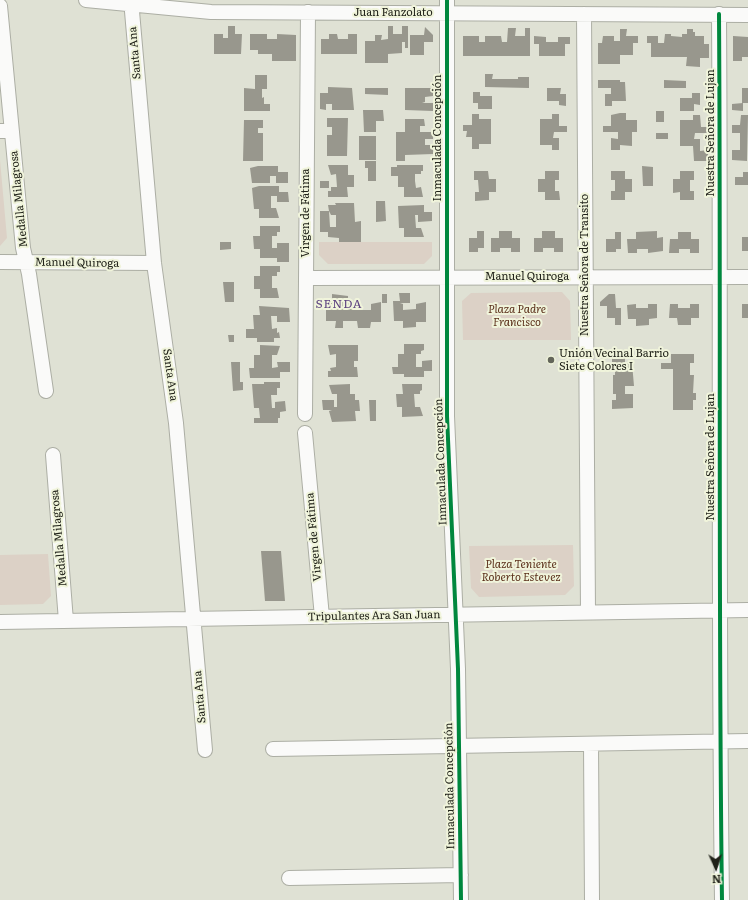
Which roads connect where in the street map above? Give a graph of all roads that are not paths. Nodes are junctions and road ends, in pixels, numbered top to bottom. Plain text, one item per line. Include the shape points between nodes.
1 (86, 0) edge
2 (131, 2) edge
3 (0, 6) edge
4 (447, 7) edge
5 (308, 12) junction
6 (584, 14) junction
7 (720, 14) junction
8 (748, 15) edge
9 (6, 131) edge
10 (0, 262) edge
11 (26, 262) junction
12 (154, 264) junction
13 (585, 277) junction
14 (721, 277) junction
15 (748, 277) edge
16 (306, 278) junction
17 (447, 278) junction
18 (46, 391) dead end
19 (305, 414) dead end
20 (305, 433) dead end
21 (52, 455) dead end
22 (719, 610) junction
23 (748, 610) edge
24 (588, 612) junction
25 (455, 614) junction
26 (322, 617) junction
27 (194, 619) junction
28 (66, 621) junction
29 (0, 622) edge
30 (748, 741) edge
31 (720, 742) junction
32 (591, 744) junction
33 (459, 746) junction
34 (273, 749) dead end
35 (205, 750) dead end
36 (461, 875) junction
37 (289, 878) dead end
38 (461, 900) edge
39 (592, 900) edge
40 (722, 900) edge

1 - 2 street, Juan Fanzolato
2 - 5 street, Juan Fanzolato via 211,12
2 - 12 street, Santa Ana
3 - 9 street, Medalla Milagrosa
4 - 5 street, Juan Fanzolato
4 - 6 street, Juan Fanzolato
4 - 17 street, Inmaculada Concepción
5 - 16 street, Virgen de Fátima
6 - 7 street, Juan Fanzolato
6 - 13 street, Nuestra Señora de Transito
7 - 8 street, Juan Fanzolato
7 - 14 street, Nuestra Señora de Lujan
9 - 11 street, Medalla Milagrosa
10 - 11 street, Manuel Quiroga
11 - 12 street, Manuel Quiroga
11 - 18 street, Medalla Milagrosa
12 - 27 street, Santa Ana via 176,423
13 - 14 street, Manuel Quiroga
13 - 17 street, Manuel Quiroga
13 - 24 street, Nuestra Señora de Transito
14 - 15 street, Manuel Quiroga
14 - 22 street, Nuestra Señora de Lujan
16 - 17 street, Manuel Quiroga
16 - 19 street, Virgen de Fátima
17 - 25 street, Inmaculada Concepción via 447,422
20 - 26 street, Virgen de Fátima
21 - 28 street, Medalla Milagrosa
22 - 23 street, Tripulantes Ara San Juan
22 - 24 street, Tripulantes Ara San Juan
22 - 31 street, Nuestra Señora de Lujan
24 - 25 street, Tripulantes Ara San Juan
25 - 26 street, Tripulantes Ara San Juan
25 - 33 street, Inmaculada Concepción
26 - 27 street, Tripulantes Ara San Juan
27 - 28 street, Tripulantes Ara San Juan
27 - 35 street, Santa Ana
28 - 29 street, Tripulantes Ara San Juan
30 - 31 street
31 - 32 street
31 - 40 street, Nuestra Señora de Lujan
32 - 33 street
32 - 39 street
33 - 34 street
33 - 36 street, Inmaculada Concepción
36 - 37 street
36 - 38 street, Inmaculada Concepción

